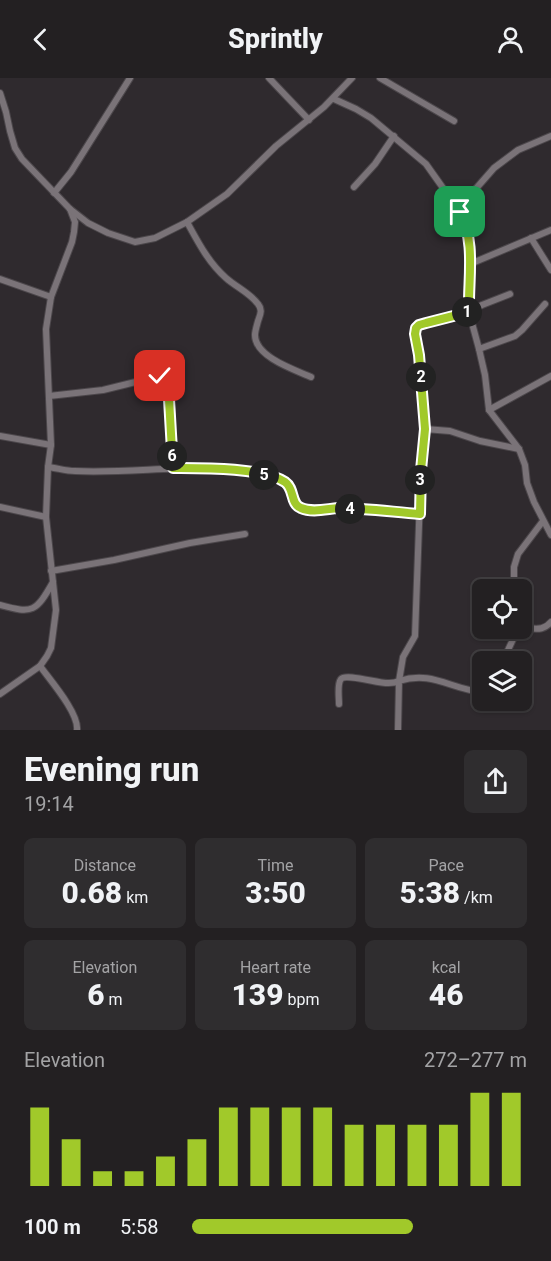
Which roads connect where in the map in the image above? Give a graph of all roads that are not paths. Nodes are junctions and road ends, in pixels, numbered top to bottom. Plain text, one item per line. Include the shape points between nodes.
1 (130, 78) edge
2 (269, 78) edge
3 (352, 78) edge
4 (380, 78) edge
5 (0, 93) edge
6 (334, 99) junction
7 (309, 120) junction
8 (454, 121) dead end
9 (394, 136) junction
10 (551, 136) edge
11 (354, 187) dead end
12 (54, 193) junction
13 (454, 203) junction
14 (70, 209) junction
15 (187, 222) junction
16 (551, 230) edge
17 (531, 238) junction
18 (470, 264) junction
19 (551, 270) edge
20 (0, 279) edge
21 (510, 294) dead end
22 (51, 297) junction
23 (545, 304) dead end
24 (469, 312) junction
25 (479, 349) junction
26 (551, 376) edge
27 (311, 377) dead end
28 (49, 396) junction
29 (489, 410) junction
30 (425, 429) junction
31 (0, 436) edge
32 (51, 445) junction
33 (519, 449) junction
34 (48, 467) junction
35 (173, 468) junction
36 (0, 507) edge
37 (420, 514) junction
38 (46, 517) junction
39 (543, 521) junction
40 (245, 534) dead end
41 (551, 536) edge
42 (51, 571) junction
43 (514, 579) edge
44 (53, 582) junction
45 (0, 605) edge
46 (551, 622) edge
47 (532, 629) edge
48 (40, 666) junction
49 (399, 681) junction
50 (472, 690) edge
51 (0, 694) edge
52 (339, 704) dead end
53 (77, 730) edge
54 (398, 730) edge

1 - 12 street
2 - 7 street
3 - 6 street
4 - 8 street
5 - 12 street via 15,148
6 - 7 street
6 - 9 street via 371,118
7 - 15 street via 227,194
9 - 11 street
9 - 13 street via 426,164
10 - 13 street via 518,150 494,168 467,197
12 - 14 street
13 - 18 street via 465,220
14 - 15 street via 88,223 135,242 155,238
14 - 22 street via 74,232
15 - 27 street via 213,265 261,308 255,334 260,348 282,365
16 - 17 street
17 - 18 street
17 - 19 street
18 - 24 street
20 - 22 street
21 - 24 street
22 - 28 street via 46,329
23 - 25 street via 515,336
24 - 25 street
24 - 30 street via 416,328
25 - 29 street
26 - 29 street
28 - 32 street
28 - 35 street via 165,378
29 - 33 street
30 - 33 street via 450,431
30 - 37 street
31 - 32 street
32 - 34 street
33 - 39 street via 527,483
34 - 35 street via 74,471
34 - 38 street
35 - 37 street via 214,468 268,476 285,482 294,502 303,509
36 - 38 street
37 - 49 street via 415,636 403,657
38 - 42 street
39 - 41 street
39 - 43 street via 518,554
40 - 42 street
42 - 44 street
44 - 45 street via 35,608 16,610
44 - 48 street via 56,610 51,648
46 - 47 street via 541,629
48 - 51 street
48 - 53 street via 74,714
49 - 50 street via 433,678
49 - 52 street via 342,678
49 - 54 street

